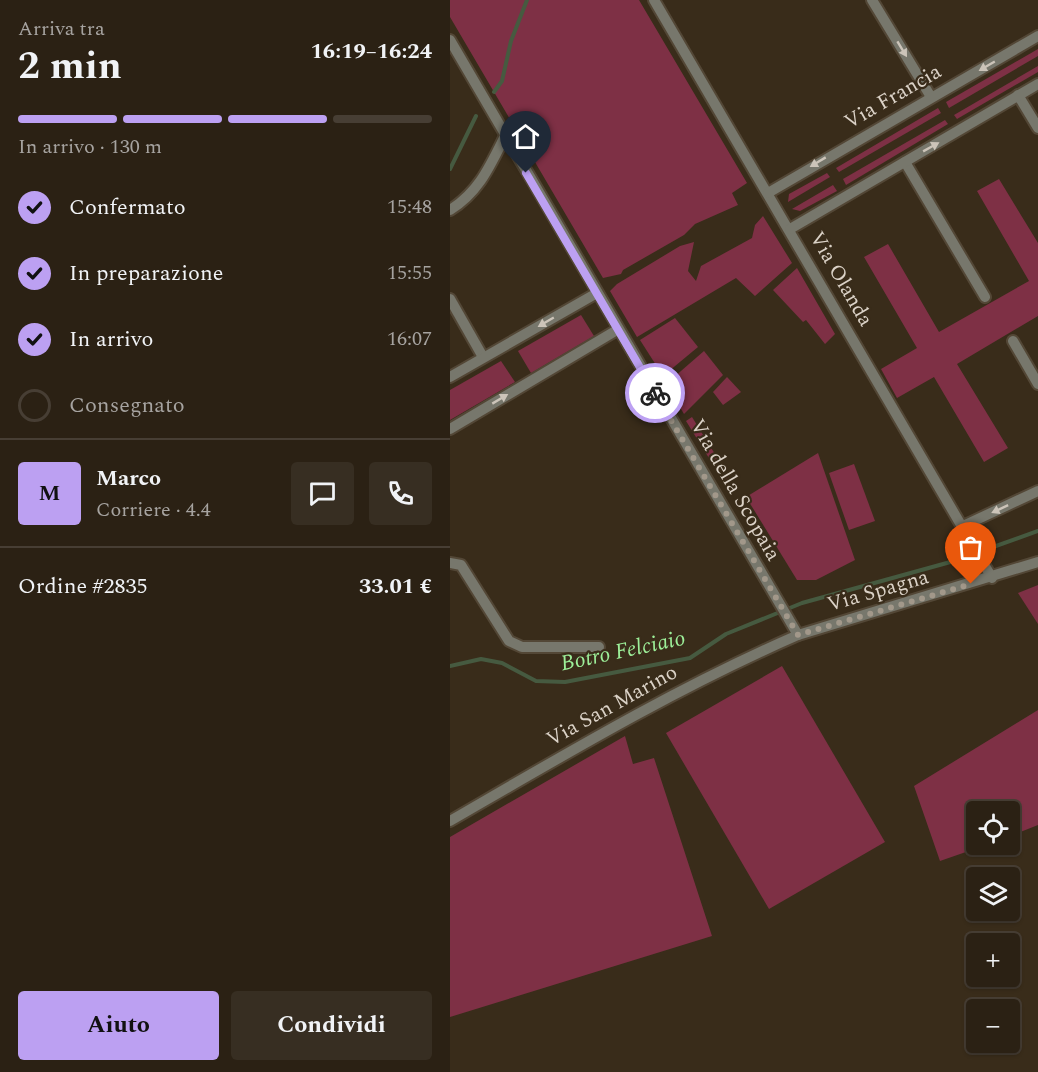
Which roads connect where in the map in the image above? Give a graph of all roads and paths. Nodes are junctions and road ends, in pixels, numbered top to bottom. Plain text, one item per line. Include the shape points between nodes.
1 (654, 0) edge
2 (872, 0) edge
3 (1038, 36) edge
4 (450, 40) edge
5 (455, 58) edge
6 (1038, 84) edge
7 (1018, 95) junction
8 (931, 97) junction
9 (1038, 128) edge
10 (505, 136) junction
11 (905, 162) junction
12 (768, 193) junction
13 (450, 210) edge
14 (790, 229) junction
15 (597, 293) junction
16 (985, 297) dead end
17 (450, 299) edge
18 (617, 330) junction
19 (1012, 341) dead end
20 (483, 357) junction
21 (450, 377) edge
22 (1038, 384) edge
23 (450, 429) edge
24 (1038, 491) edge
25 (964, 529) junction
26 (1038, 562) edge
27 (450, 563) edge
28 (992, 578) junction
29 (798, 635) junction
30 (599, 647) dead end
31 (450, 821) edge

1 - 12 street, Via Olanda
2 -> 8 street
3 -> 8 street, Via Francia
4 - 5 street, Via della Scopaia
5 - 10 street, Via della Scopaia
6 - 7 street
7 - 9 street
11 -> 7 street
8 -> 12 street, Via Francia
10 - 13 street via 484,180
10 - 15 street, Via della Scopaia
11 - 14 street
11 - 16 street
12 - 14 street, Via Olanda
14 - 25 street, Via Olanda
15 - 18 street, Via della Scopaia
15 -> 20 street
17 - 20 street
23 -> 18 street
18 - 29 street, Via della Scopaia
19 - 22 street
20 - 21 street
24 -> 25 street
25 - 28 street, Via Olanda
26 - 28 street, Via Spagna
27 - 30 street via 461,565 509,641 522,647
28 - 29 street, Via Spagna
29 - 31 street, Via San Marino via 641,710

